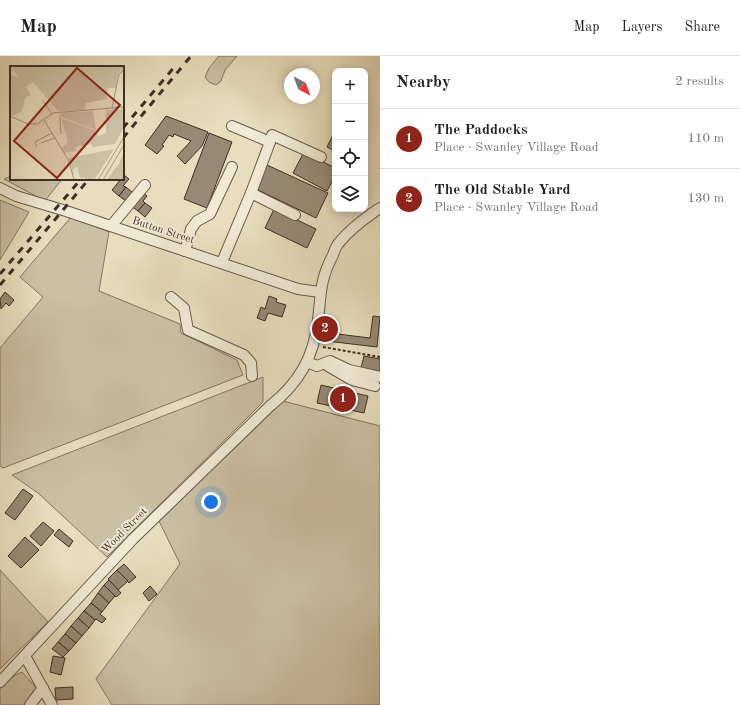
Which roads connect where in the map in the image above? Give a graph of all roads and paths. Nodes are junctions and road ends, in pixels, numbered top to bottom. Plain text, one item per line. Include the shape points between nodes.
1 (232, 126) dead end
2 (270, 142) junction
3 (321, 157) dead end
4 (232, 167) dead end
5 (145, 185) dead end
6 (0, 188) edge
7 (251, 193) junction
8 (380, 208) edge
9 (295, 214) dead end
10 (111, 226) junction
11 (185, 251) junction
12 (222, 262) junction
13 (320, 292) junction
14 (171, 297) dead end
15 (314, 341) junction
16 (380, 357) edge
17 (307, 362) junction
18 (323, 364) junction
19 (252, 376) dead end
20 (380, 377) edge
21 (375, 386) dead end
22 (25, 656) junction
23 (0, 682) edge
24 (43, 688) junction
25 (30, 705) edge
26 (52, 705) edge

1 - 2 street
2 - 3 street via 272,135
2 - 7 street
4 - 11 street via 210,214 197,221 191,230
5 - 10 street
6 - 10 street, Button Street via 16,196
7 - 9 street
7 - 12 street
8 - 13 street, Wood Street via 338,244 326,268
10 - 11 street, Button Street
11 - 12 street, Button Street
12 - 13 street, Button Street via 298,289
13 - 15 street, Wood Street
14 - 19 street via 184,308 188,330 244,355 251,363
15 - 16 path via 320,347
15 - 17 street, Wood Street
17 - 18 street via 318,366
17 - 22 street, Wood Street via 303,371 278,400 133,539
18 - 20 street via 330,361 349,370
18 - 21 street via 352,380
22 - 23 street, Wood Street
22 - 24 street
24 - 25 street
24 - 26 street

